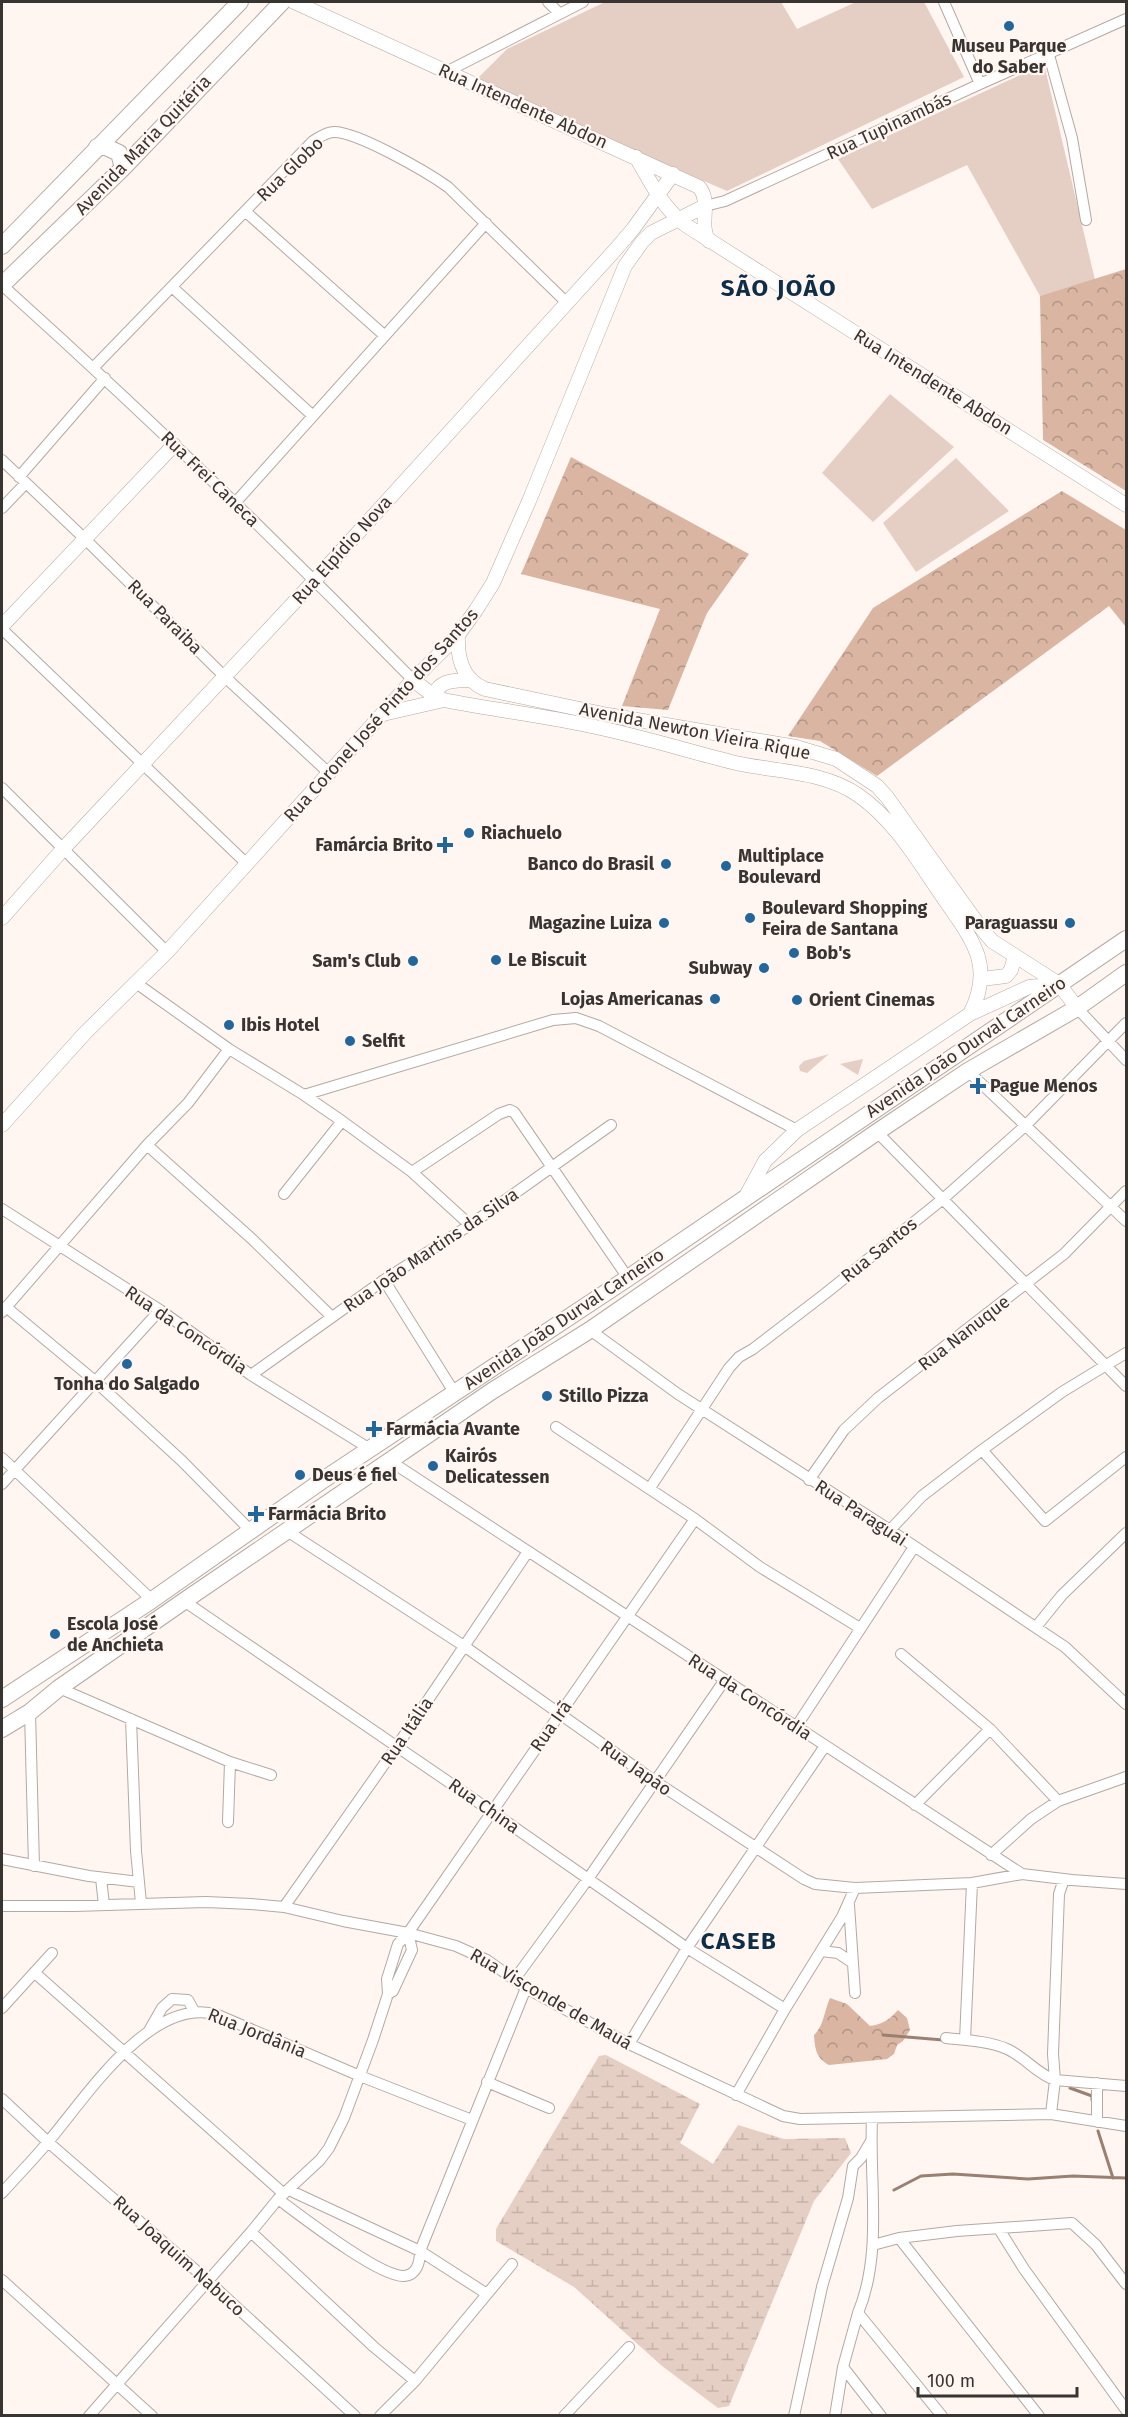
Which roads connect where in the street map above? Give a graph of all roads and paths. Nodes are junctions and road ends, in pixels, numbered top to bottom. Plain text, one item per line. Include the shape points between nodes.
1 (240, 2) edge
2 (282, 2) edge
3 (294, 2) edge
4 (548, 2) edge
5 (583, 2) edge
6 (944, 2) edge
7 (559, 13) junction
8 (1126, 20) edge
9 (1049, 54) junction
10 (446, 72) junction
11 (980, 84) junction
12 (97, 147) junction
13 (636, 156) junction
14 (123, 168) junction
15 (673, 174) junction
16 (658, 195) junction
17 (705, 206) junction
18 (246, 212) junction
19 (677, 219) junction
20 (1086, 220) dead end
21 (486, 223) junction
22 (651, 233) joint
23 (709, 241) junction
24 (2, 246) edge
25 (2, 285) edge
26 (172, 287) junction
27 (567, 303) junction
28 (385, 336) junction
29 (93, 368) junction
30 (105, 378) junction
31 (313, 416) junction
32 (174, 445) junction
33 (2, 460) edge
34 (22, 480) junction
35 (236, 503) junction
36 (1126, 505) edge
37 (2, 508) edge
38 (86, 540) junction
39 (315, 580) junction
40 (2, 628) edge
41 (458, 635) junction
42 (225, 677) junction
43 (413, 680) junction
44 (470, 680) junction
45 (439, 698) junction
46 (383, 714) junction
47 (740, 738) junction
48 (735, 762) junction
49 (144, 765) junction
50 (330, 774) junction
51 (2, 788) edge
52 (64, 848) junction
53 (247, 864) junction
54 (3, 913) edge
55 (1126, 939) edge
56 (167, 952) junction
57 (1015, 956) junction
58 (1126, 973) edge
59 (982, 979) junction
60 (136, 983) junction
61 (1059, 984) junction
62 (1077, 1008) junction
63 (970, 1014) junction
64 (1126, 1023) edge
65 (1107, 1042) junction
66 (229, 1049) junction
67 (1126, 1060) edge
68 (968, 1071) junction
69 (304, 1095) junction
70 (342, 1121) junction
71 (2, 1125) edge
72 (611, 1125) dead end
73 (1025, 1126) junction
74 (797, 1130) junction
75 (877, 1132) junction
76 (147, 1145) junction
77 (552, 1169) junction
78 (412, 1172) junction
79 (1126, 1191) edge
80 (284, 1194) dead end
81 (746, 1196) junction
82 (944, 1198) junction
83 (1112, 1207) junction
84 (2, 1209) edge
85 (1126, 1221) edge
86 (470, 1226) junction
87 (60, 1246) junction
88 (628, 1278) junction
89 (384, 1280) junction
90 (1027, 1284) junction
91 (4, 1310) edge
92 (160, 1310) junction
93 (332, 1317) junction
94 (590, 1330) junction
95 (1126, 1353) edge
96 (1106, 1366) junction
97 (251, 1375) junction
98 (95, 1381) junction
99 (1126, 1386) edge
100 (454, 1392) junction
101 (702, 1408) junction
102 (556, 1427) dead end
103 (370, 1449) junction
104 (982, 1450) junction
105 (1126, 1457) edge
106 (2, 1458) edge
107 (390, 1461) junction
108 (15, 1469) junction
109 (809, 1480) junction
110 (2, 1484) edge
111 (650, 1488) junction
112 (695, 1519) junction
113 (890, 1530) junction
114 (286, 1531) junction
115 (251, 1532) junction
116 (1126, 1533) edge
117 (914, 1547) junction
118 (527, 1552) junction
119 (152, 1600) junction
120 (184, 1601) junction
121 (629, 1617) junction
122 (1036, 1627) junction
123 (860, 1628) junction
124 (464, 1646) junction
125 (901, 1654) dead end
126 (724, 1681) junction
127 (59, 1688) junction
128 (2, 1699) edge
129 (1126, 1704) edge
130 (30, 1712) junction
131 (560, 1714) junction
132 (131, 1719) junction
133 (796, 1727) junction
134 (2, 1729) edge
135 (990, 1729) junction
136 (397, 1746) junction
137 (825, 1746) junction
138 (230, 1761) junction
139 (271, 1774) dead end
140 (1126, 1777) edge
141 (656, 1782) junction
142 (1058, 1801) junction
143 (915, 1805) junction
144 (491, 1811) junction
145 (228, 1822) dead end
146 (755, 1848) junction
147 (991, 1854) junction
148 (2, 1858) edge
149 (34, 1866) junction
150 (1022, 1874) junction
151 (101, 1878) junction
152 (588, 1879) junction
153 (1064, 1879) junction
154 (139, 1882) junction
155 (972, 1883) junction
156 (1126, 1884) edge
157 (855, 1888) junction
158 (849, 1902) junction
159 (141, 1903) junction
160 (104, 1905) junction
161 (2, 1906) edge
162 (284, 1906) junction
163 (408, 1933) junction
164 (687, 1948) junction
165 (821, 1951) junction
166 (52, 1953) dead end
167 (853, 1963) junction
168 (35, 1973) junction
169 (514, 1980) junction
170 (526, 1988) junction
171 (855, 1993) dead end
172 (2, 2008) edge
173 (785, 2008) junction
174 (194, 2011) junction
175 (148, 2032) junction
176 (946, 2038) dead end
177 (965, 2040) junction
178 (629, 2044) junction
179 (123, 2052) junction
180 (360, 2076) junction
181 (1055, 2080) junction
182 (487, 2082) junction
183 (1096, 2083) junction
184 (1126, 2086) edge
185 (736, 2095) junction
186 (2, 2099) edge
187 (549, 2108) dead end
188 (1051, 2114) junction
189 (872, 2119) junction
190 (472, 2120) junction
191 (1097, 2122) junction
192 (1126, 2126) edge
193 (871, 2141) junction
194 (48, 2142) junction
195 (2, 2193) edge
196 (283, 2194) junction
197 (999, 2229) junction
198 (251, 2232) junction
199 (899, 2238) junction
200 (873, 2246) junction
201 (420, 2251) junction
202 (512, 2264) dead end
203 (2, 2280) edge
204 (207, 2280) junction
205 (1126, 2284) edge
206 (487, 2294) junction
207 (858, 2313) junction
208 (629, 2347) dead end
209 (843, 2367) junction
210 (415, 2381) junction
211 (117, 2384) junction
212 (1126, 2410) edge
213 (89, 2415) edge
214 (152, 2415) edge
215 (355, 2415) edge
216 (380, 2415) edge
217 (564, 2415) edge
218 (794, 2415) edge
219 (835, 2415) edge
220 (881, 2415) edge
221 (942, 2415) edge
222 (1039, 2415) edge

1 - 12 main road, Avenida Maria Quitéria
2 - 14 main road, Avenida Maria Quitéria
3 - 10 street, Rua Intendente Abdon
4 - 7 street
5 - 7 street
6 - 11 street
7 - 10 street
8 - 9 street, Rua Tupinambás
9 - 11 street, Rua Tupinambás
9 - 20 street via 1072,138
10 - 13 street, Rua Intendente Abdon
11 - 17 street, Rua Tupinambás via 725,201
12 - 14 main road via 119,153
12 - 24 main road, Avenida Maria Quitéria
13 - 15 street, Rua Intendente Abdon
13 - 16 street, Rua Intendente Abdon
14 - 25 main road, Avenida Maria Quitéria
15 - 16 street, Rua Elpídio Nova
15 - 17 street, Rua Intendente Abdon via 699,187
16 - 19 street, Rua Intendente Abdon
16 - 27 street, Rua Elpídio Nova
17 - 19 street, Rua Tupinambás
17 - 23 street
18 - 21 street, Rua Globo via 313,141 334,132 368,143 436,178
18 - 26 street, Rua Globo
18 - 28 street
19 - 22 street, Rua Tupinambás
19 - 23 street, Rua Intendente Abdon
21 - 27 street, Rua Globo
21 - 28 street
22 - 41 street, Rua Coronel José Pinto dos Santos via 625,266 493,583
23 - 36 street, Rua Intendente Abdon
25 - 29 street, Rua Frei Caneca
26 - 29 street, Rua Globo
26 - 31 street
27 - 39 street, Rua Elpídio Nova
28 - 31 street
29 - 30 street, Rua Frei Caneca
30 - 32 street, Rua Frei Caneca
30 - 34 street
31 - 35 street
32 - 35 street, Rua Frei Caneca
32 - 38 street
33 - 34 street, Rua Paraiba
34 - 37 street
34 - 38 street, Rua Paraiba
35 - 39 street, Rua Frei Caneca
38 - 40 street
38 - 42 street, Rua Paraiba
39 - 42 street, Rua Elpídio Nova
39 - 43 street, Rua Frei Caneca
40 - 49 street
41 - 43 street, Rua Coronel José Pinto dos Santos
41 - 44 street via 460,661
42 - 49 street, Rua Elpídio Nova
42 - 50 street, Rua Paraiba
43 - 45 street, Avenida Newton Vieira Rique
43 - 46 street, Rua Coronel José Pinto dos Santos
44 - 45 street via 444,683 436,690
44 - 47 street, Avenida Newton Vieira Rique via 485,689 513,696
45 - 46 street
45 - 48 street, Avenida Newton Vieira Rique via 592,726
46 - 50 street, Rua Coronel José Pinto dos Santos
47 - 48 street
47 - 57 street, Avenida Newton Vieira Rique via 796,747 836,759 878,786 978,924 992,941
48 - 59 street, Avenida Newton Vieira Rique via 834,782 874,807 892,824 966,931 980,961
49 - 52 street, Rua Elpídio Nova
49 - 53 street
50 - 53 street, Rua Coronel José Pinto dos Santos
51 - 52 street
52 - 54 street, Rua Elpídio Nova
52 - 56 street
53 - 56 street, Rua Coronel José Pinto dos Santos
55 - 61 main road, Avenida João Durval Carneiro
56 - 60 street, Rua Coronel José Pinto dos Santos
57 - 59 street via 1006,976
57 - 61 street, Avenida Newton Vieira Rique
58 - 62 main road, Avenida João Durval Carneiro
59 - 63 street
60 - 66 street
60 - 71 street, Rua Coronel José Pinto dos Santos
61 - 62 street, Avenida Newton Vieira Rique
61 - 63 street via 1029,987
61 - 81 main road, Avenida João Durval Carneiro
62 - 65 street
62 - 68 main road, Avenida João Durval Carneiro
63 - 74 street
64 - 65 street, Rua Santos
65 - 67 street
65 - 73 street, Rua Santos
66 - 69 street
66 - 76 street via 188,1103
68 - 73 street
68 - 75 main road, Avenida João Durval Carneiro
69 - 70 street
69 - 74 street via 553,1020 576,1018 599,1026
70 - 78 street
70 - 80 street
72 - 77 street, Rua João Martins da Silva
73 - 82 street, Rua Santos
73 - 83 street
74 - 81 street via 765,1161
75 - 82 street
75 - 94 main road, Avenida João Durval Carneiro
76 - 87 street
76 - 93 street
77 - 78 street via 519,1117 510,1110
77 - 86 street, Rua João Martins da Silva
77 - 88 street
78 - 86 street
79 - 83 street, Rua Nanuque
81 - 88 main road, Avenida João Durval Carneiro
82 - 90 street
82 - 101 street, Rua Santos via 739,1357
83 - 85 street
83 - 90 street, Rua Nanuque
84 - 87 street, Rua da Concórdia
86 - 89 street, Rua João Martins da Silva
87 - 91 street
87 - 92 street, Rua da Concórdia
88 - 100 main road, Avenida João Durval Carneiro
89 - 93 street, Rua João Martins da Silva
89 - 100 street
90 - 96 street
90 - 109 street, Rua Nanuque via 851,1422
91 - 98 street
92 - 97 street, Rua da Concórdia
92 - 98 street
93 - 97 street, Rua João Martins da Silva
94 - 101 street, Rua Paraguai
94 - 107 main road, Avenida João Durval Carneiro
95 - 96 street
96 - 99 street
96 - 104 street via 1062,1392
97 - 103 street, Rua da Concórdia
98 - 108 street
98 - 115 street via 182,1461
100 - 103 main road, Avenida João Durval Carneiro
101 - 109 street, Rua Paraguai
101 - 111 street, Rua Santos
102 - 111 street
103 - 115 main road, Avenida João Durval Carneiro
104 - 105 street via 1045,1521
104 - 113 street via 922,1496
106 - 108 street
107 - 114 main road, Avenida João Durval Carneiro
107 - 118 street, Rua da Concórdia
108 - 110 street
108 - 119 street
109 - 113 street, Rua Paraguai
111 - 112 street
112 - 121 street, Rua Irã
112 - 123 street via 760,1567
113 - 117 street, Rua Paraguai
114 - 120 main road, Avenida João Durval Carneiro
114 - 124 street, Rua Japão
115 - 119 main road, Avenida João Durval Carneiro
116 - 122 street via 1062,1595
117 - 122 street, Rua Paraguai
117 - 123 street
118 - 121 street, Rua da Concórdia
118 - 124 street, Rua Itália
119 - 128 main road, Avenida João Durval Carneiro
120 - 127 main road, Avenida João Durval Carneiro
120 - 136 street, Rua China
121 - 126 street, Rua da Concórdia
121 - 131 street, Rua Irã
122 - 129 street, Rua Paraguai via 1065,1647
123 - 133 street
124 - 131 street, Rua Japão
124 - 136 street, Rua Itália
125 - 135 street
126 - 133 street, Rua da Concórdia
126 - 141 street
127 - 130 main road, Avenida João Durval Carneiro
127 - 132 street
130 - 134 main road, Avenida João Durval Carneiro
130 - 149 street
131 - 141 street, Rua Japão
131 - 144 street, Rua Irã
132 - 138 street
132 - 154 street
133 - 137 street, Rua da Concórdia
135 - 142 street
135 - 143 street
136 - 144 street, Rua China
136 - 162 street, Rua Itália
137 - 143 street, Rua da Concórdia
137 - 146 street
138 - 139 street
138 - 145 street
140 - 142 street
141 - 146 street, Rua Japão
141 - 152 street
142 - 147 street
143 - 147 street, Rua da Concórdia
144 - 152 street, Rua China
144 - 163 street, Rua Irã
146 - 157 street, Rua Japão via 815,1884
146 - 164 street
147 - 150 street, Rua da Concórdia
148 - 149 street
149 - 151 street
150 - 153 street, Rua da Concórdia
150 - 155 street, Rua Japão
151 - 154 street
151 - 160 street
152 - 164 street, Rua China
152 - 169 street
153 - 156 street, Rua da Concórdia
153 - 181 street via 1059,1894
154 - 159 street
155 - 157 street, Rua Japão
155 - 177 street
157 - 158 street
158 - 165 street
158 - 167 street
159 - 160 street, Rua Visconde de Mauá
159 - 162 street, Rua Visconde de Mauá
160 - 161 street, Rua Visconde de Mauá
162 - 163 street, Rua Visconde de Mauá
163 - 169 street, Rua Visconde de Mauá via 487,1959
163 - 180 street, Rua Irã via 398,1944 387,1979 388,1994
164 - 173 street, Rua China
164 - 178 street
165 - 167 street via 838,1953
165 - 173 street
166 - 168 street
167 - 171 street
168 - 172 street
168 - 179 street
169 - 170 street, Rua Visconde de Mauá
170 - 178 street, Rua Visconde de Mauá
170 - 182 street
173 - 185 street
174 - 175 street, Rua Jordânia
174 - 175 street via 188,2000 172,1999
174 - 180 street, Rua Jordânia via 218,2015
175 - 179 street, Rua Jordânia
176 - 177 street
177 - 181 street via 1006,2049
178 - 185 street, Rua Visconde de Mauá
179 - 194 street, Rua Jordânia
179 - 196 street
180 - 190 street, Rua Jordânia
180 - 196 street, Rua Irã via 329,2148
181 - 183 street
181 - 188 street
182 - 187 street
182 - 190 street
183 - 184 street
183 - 191 street
185 - 189 street, Rua Visconde de Mauá via 783,2116
186 - 194 street, Rua Joaquim Nabuco
188 - 189 street, Rua Visconde de Mauá
188 - 191 street, Rua Visconde de Mauá
189 - 193 street
190 - 201 street
191 - 192 street, Rua Visconde de Mauá
193 - 200 street
193 - 218 street via 853,2166
194 - 195 street, Rua Jordânia
194 - 204 street, Rua Joaquim Nabuco
196 - 198 street, Rua Irã
196 - 201 street
196 - 201 street via 356,2254 390,2272 407,2276 418,2266
197 - 199 street
197 - 205 street via 1072,2223 1096,2245
197 - 212 street via 1024,2270
198 - 204 street, Rua Irã
198 - 210 street
199 - 200 street
199 - 222 street
200 - 207 street via 864,2301
201 - 206 street
202 - 206 street
203 - 211 street
204 - 211 street, Rua Irã
204 - 215 street, Rua Joaquim Nabuco
206 - 210 street
207 - 209 street
207 - 221 street
208 - 217 street
209 - 219 street
209 - 220 street
210 - 216 street
211 - 213 street, Rua Irã
211 - 214 street

